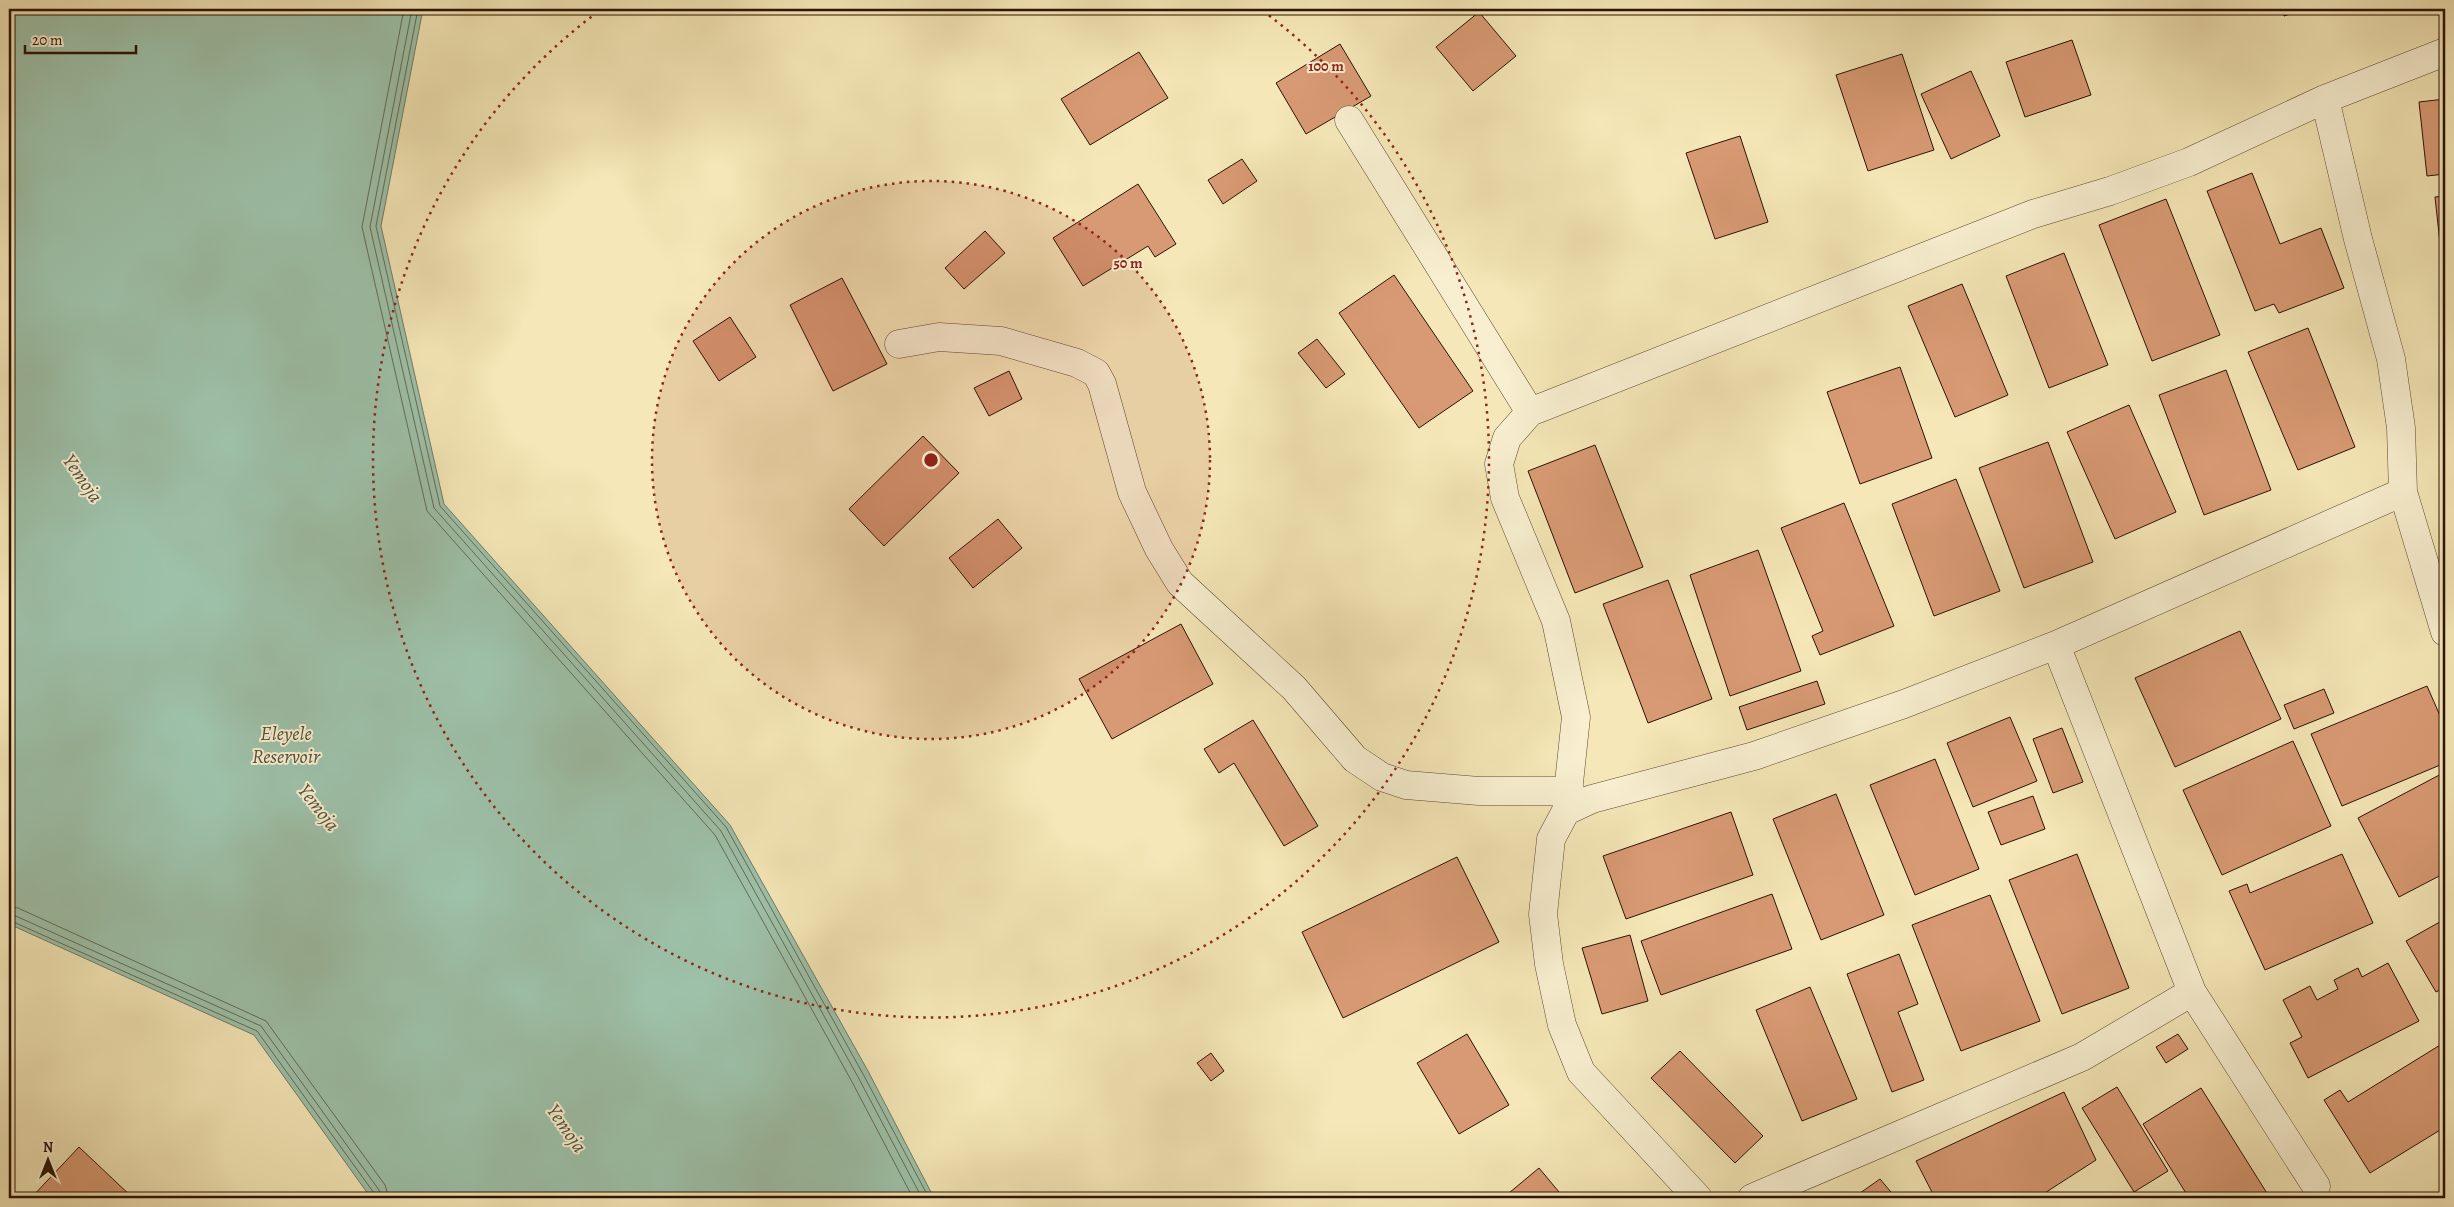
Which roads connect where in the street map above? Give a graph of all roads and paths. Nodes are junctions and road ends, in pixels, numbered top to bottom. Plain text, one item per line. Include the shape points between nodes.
1 (2445, 52) edge
2 (2326, 99) junction
3 (1349, 120) dead end
4 (899, 344) dead end
5 (1530, 412) junction
6 (2402, 492) junction
7 (2445, 632) edge
8 (2056, 645) junction
9 (1568, 801) junction
10 (2192, 992) junction
11 (2316, 1186) dead end
12 (1698, 1198) edge
13 (1752, 1198) edge

1 - 2 street
2 - 5 street via 2189,162 2034,214
2 - 6 street via 2358,239 2391,358 2401,428
3 - 5 street
4 - 9 street via 939,337 1002,341 1096,373 1102,384 1132,492 1159,549 1180,583 1294,688 1355,759 1382,777 1406,785
5 - 9 street via 1507,438 1499,464 1506,498 1556,622 1572,693 1576,717
6 - 7 street
6 - 8 street
8 - 9 street via 1904,704 1754,756 1592,799
8 - 10 street
9 - 12 street via 1551,839 1543,914 1549,964 1562,1024 1581,1072
10 - 11 street
10 - 13 street via 2082,1057

